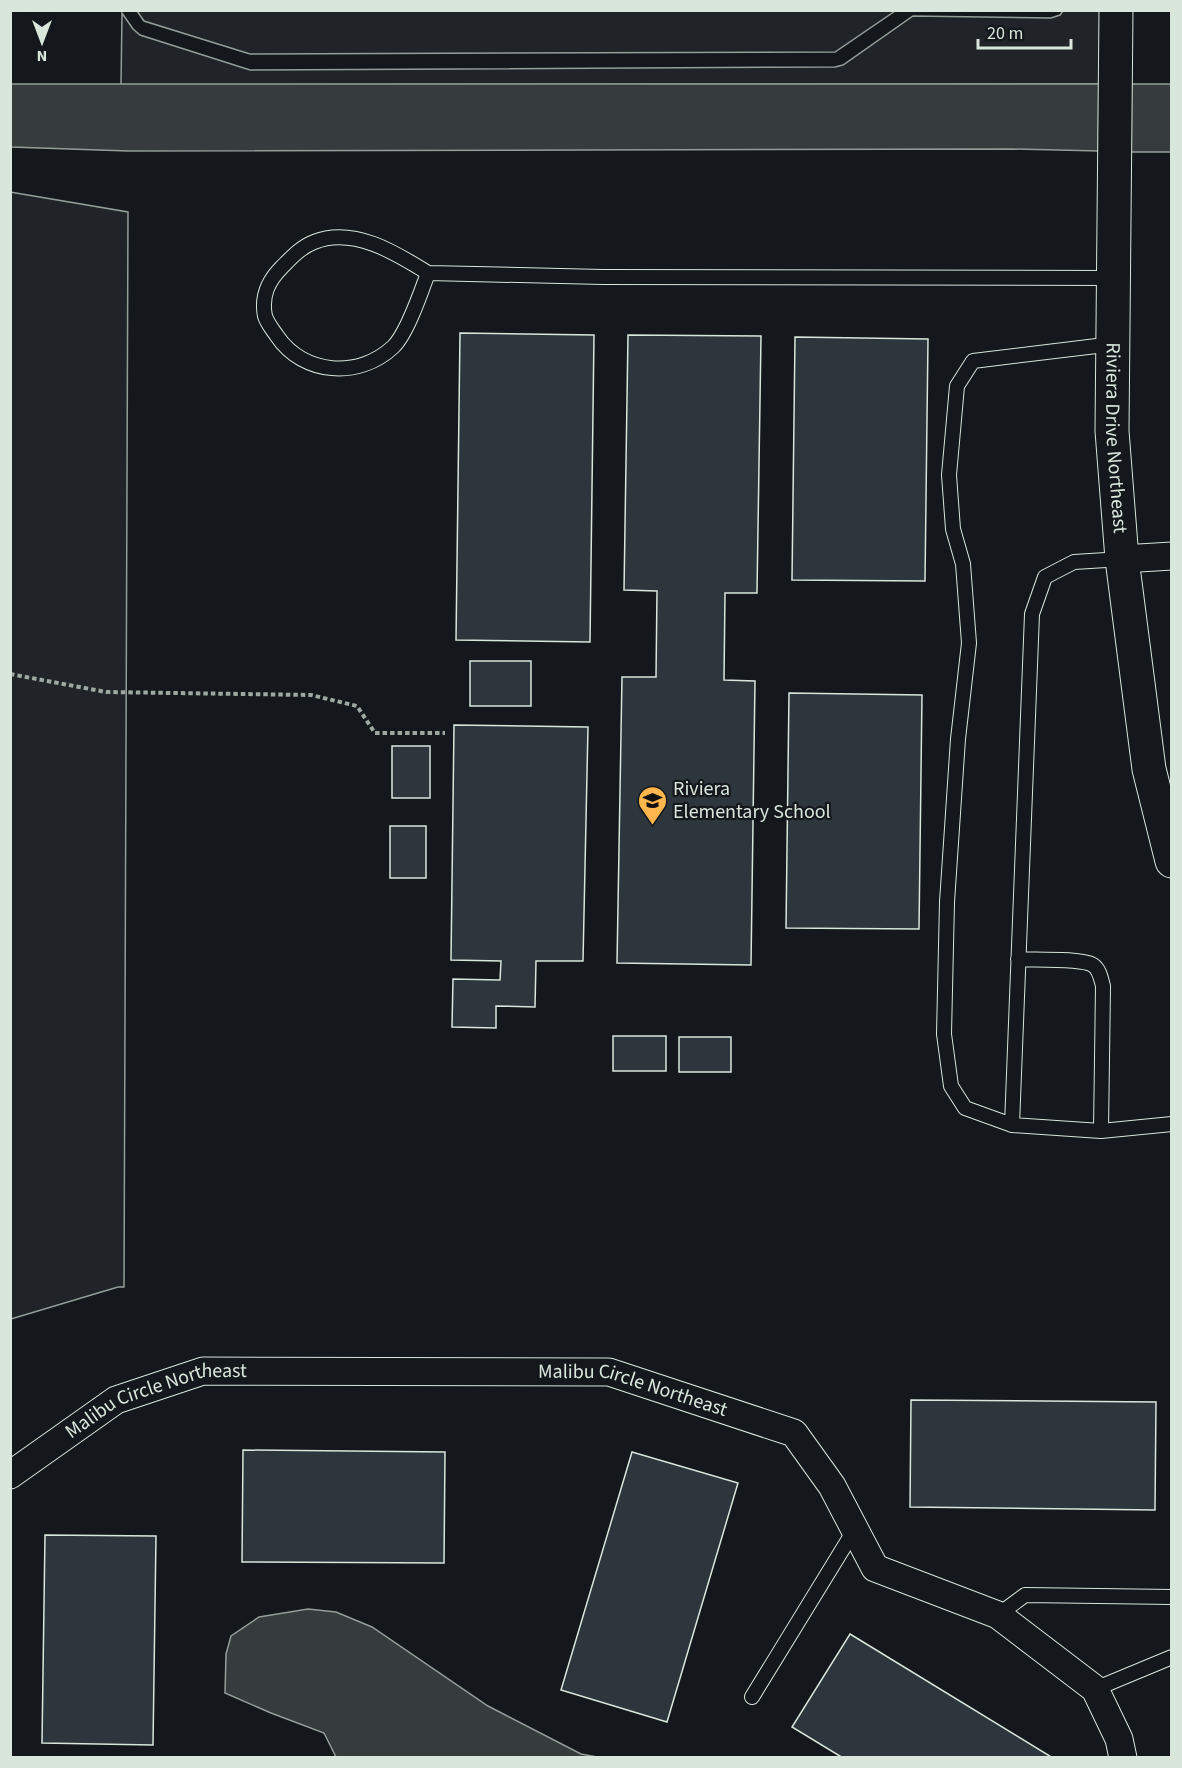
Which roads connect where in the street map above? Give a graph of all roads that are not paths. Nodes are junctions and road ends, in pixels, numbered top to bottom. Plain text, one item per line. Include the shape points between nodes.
1 (1116, 10) edge
2 (428, 273) junction
3 (1114, 278) junction
4 (1113, 344) junction
5 (1172, 556) edge
6 (1122, 559) junction
7 (1172, 861) edge
8 (1018, 959) junction
9 (1172, 1124) edge
10 (1011, 1125) junction
11 (1101, 1131) junction
12 (10, 1475) edge
13 (855, 1529) junction
14 (1172, 1597) edge
15 (998, 1615) junction
16 (1172, 1657) edge
17 (1095, 1689) junction
18 (752, 1697) dead end
19 (1123, 1758) edge

1 - 3 street, Riviera Drive Northeast
2 - 2 lane via 405,258 356,237 334,236 297,252 270,278 264,299 266,319 282,343 305,361 329,368 356,368 394,347 413,313
2 - 3 lane
3 - 4 street, Riviera Drive Northeast
4 - 6 street, Riviera Drive Northeast via 1112,431
4 - 10 lane via 973,361 957,386 949,475 952,529 963,564 969,643 947,902 944,1034 951,1086 965,1108
5 - 6 street
6 - 7 street, Riviera Drive Northeast via 1149,769
6 - 8 lane via 1074,562 1045,577 1032,614
8 - 10 lane
8 - 11 lane via 1080,962 1093,965 1100,973
9 - 11 lane
10 - 11 lane
12 - 13 street, Malibu Circle Northeast via 116,1400 202,1371 609,1372 794,1433 832,1486
13 - 15 street, Malibu Circle Northeast via 875,1568
13 - 18 lane
14 - 15 lane via 1025,1595
15 - 17 street, Malibu Circle Northeast
16 - 17 lane
17 - 19 street, Malibu Circle Northeast via 1119,1738

